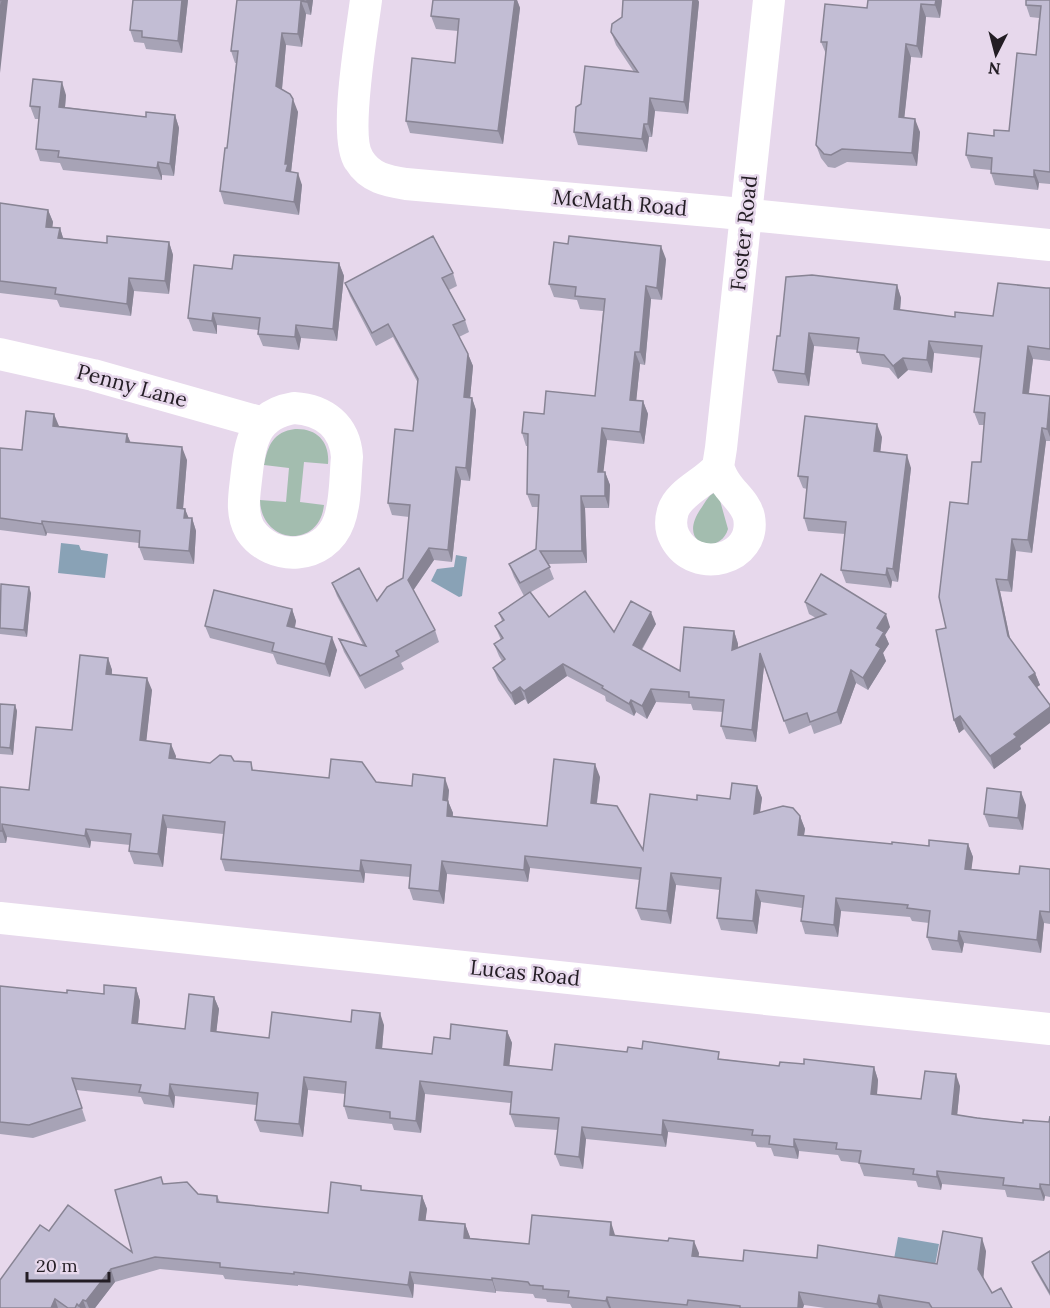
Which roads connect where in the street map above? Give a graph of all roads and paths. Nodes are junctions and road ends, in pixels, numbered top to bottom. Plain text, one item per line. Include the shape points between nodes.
1 (366, 0) edge
2 (769, 0) edge
3 (746, 214) junction
4 (1050, 245) edge
5 (0, 354) edge
6 (263, 423) junction
7 (718, 467) dead end
8 (0, 918) edge
9 (1050, 1029) edge

1 - 3 street, McMath Road via 352,138 359,160 376,176 406,184
2 - 3 street, Foster Road
3 - 4 street, McMath Road
3 - 7 street, Foster Road
5 - 6 street, Penny Lane via 66,368
6 - 6 street via 249,448 243,504 247,522 269,548 287,553 306,552 330,538 339,522 347,457 344,440 329,418 313,410 285,409
8 - 9 street, Lucas Road

